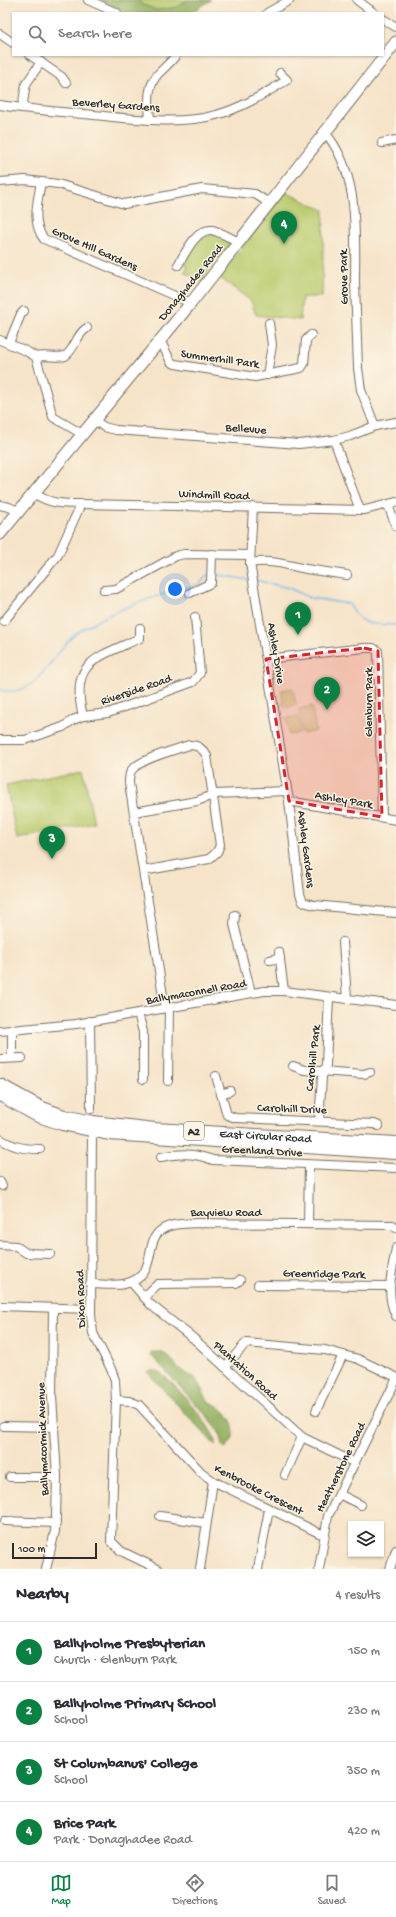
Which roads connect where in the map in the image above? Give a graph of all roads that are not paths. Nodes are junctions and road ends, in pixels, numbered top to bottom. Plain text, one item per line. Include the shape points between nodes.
1 (88, 0) edge
2 (290, 0) edge
3 (357, 0) edge
4 (115, 12) edge
5 (269, 12) edge
6 (373, 12) edge
7 (384, 20) edge
8 (396, 27) edge
9 (0, 34) edge
10 (12, 42) edge
11 (396, 42) edge
12 (32, 56) edge
13 (175, 56) edge
14 (41, 62) junction
15 (280, 73) dead end
16 (66, 83) dead end
17 (0, 105) edge
18 (22, 108) junction
19 (150, 120) junction
20 (324, 131) junction
21 (396, 140) edge
22 (382, 143) dead end
23 (0, 182) edge
24 (41, 182) junction
25 (268, 203) junction
26 (238, 242) junction
27 (178, 265) dead end
28 (191, 303) junction
29 (24, 311) dead end
30 (269, 323) dead end
31 (87, 328) dead end
32 (311, 335) dead end
33 (0, 340) edge
34 (160, 340) junction
35 (8, 343) junction
36 (36, 357) junction
37 (267, 375) junction
38 (94, 420) junction
39 (396, 422) edge
40 (375, 426) junction
41 (82, 434) junction
42 (334, 440) junction
43 (34, 493) junction
44 (392, 503) edge
45 (81, 504) junction
46 (0, 505) edge
47 (253, 507) junction
48 (360, 510) junction
49 (18, 511) junction
50 (396, 526) edge
51 (0, 534) edge
52 (212, 554) junction
53 (250, 559) junction
54 (347, 575) dead end
55 (104, 590) dead end
56 (190, 593) dead end
57 (195, 617) dead end
58 (4, 621) dead end
59 (140, 628) dead end
60 (266, 659) junction
61 (83, 716) junction
62 (0, 740) edge
63 (287, 791) junction
64 (210, 797) junction
65 (289, 801) junction
66 (134, 812) junction
67 (382, 817) junction
68 (396, 820) edge
69 (143, 871) junction
70 (396, 913) edge
71 (235, 915) dead end
72 (343, 942) dead end
73 (270, 960) dead end
74 (284, 991) junction
75 (251, 993) junction
76 (329, 997) junction
77 (347, 999) junction
78 (396, 1005) edge
79 (167, 1008) junction
80 (138, 1013) junction
81 (90, 1021) junction
82 (12, 1030) junction
83 (0, 1031) edge
84 (12, 1058) junction
85 (22, 1058) dead end
86 (1, 1059) edge
87 (293, 1066) dead end
88 (324, 1071) junction
89 (370, 1072) dead end
90 (216, 1076) dead end
91 (143, 1079) dead end
92 (168, 1081) dead end
93 (0, 1085) edge
94 (230, 1090) dead end
95 (221, 1094) junction
96 (0, 1095) edge
97 (91, 1109) dead end
98 (318, 1121) junction
99 (379, 1126) dead end
100 (92, 1127) junction
101 (0, 1139) edge
102 (396, 1143) edge
103 (40, 1149) dead end
104 (396, 1153) edge
105 (166, 1158) dead end
106 (309, 1165) junction
107 (396, 1168) edge
108 (308, 1224) junction
109 (396, 1228) edge
110 (0, 1245) edge
111 (396, 1248) edge
112 (50, 1253) dead end
113 (240, 1280) dead end
114 (131, 1282) junction
115 (90, 1284) junction
116 (258, 1285) dead end
117 (389, 1286) junction
118 (144, 1297) junction
119 (0, 1306) edge
120 (53, 1308) junction
121 (91, 1309) junction
122 (396, 1316) edge
123 (343, 1354) junction
124 (225, 1367) junction
125 (396, 1378) edge
126 (116, 1400) junction
127 (316, 1411) dead end
128 (4, 1426) dead end
129 (55, 1427) junction
130 (302, 1438) junction
131 (355, 1463) junction
132 (284, 1475) dead end
133 (10, 1477) dead end
134 (57, 1477) junction
135 (213, 1481) junction
136 (339, 1494) junction
137 (361, 1505) dead end
138 (269, 1509) junction
139 (160, 1516) dead end
140 (5, 1521) dead end
141 (56, 1523) junction
142 (206, 1523) junction
143 (324, 1534) junction
144 (396, 1550) edge
145 (46, 1569) edge
146 (158, 1569) edge
147 (200, 1569) edge
148 (258, 1569) edge
149 (318, 1569) edge
150 (390, 1569) edge

1 - 4 street
2 - 5 street
3 - 6 street
7 - 8 street
9 - 10 street
11 - 20 main road, Donaghadee Road
12 - 14 street
13 - 19 street via 150,87
14 - 16 street via 62,77
14 - 18 street via 26,84
15 - 19 street, Beverley Gardens via 287,80 230,110 202,117
17 - 18 street, Beverley Gardens
18 - 19 street, Beverley Gardens
20 - 25 main road, Donaghadee Road
20 - 40 street, Grove Park via 335,145 351,186 355,224 358,368 361,390
21 - 22 street
23 - 24 street
24 - 25 street via 79,190 124,204 202,189 255,194
24 - 28 street, Grove HIll Gardens via 37,224 38,232 44,239
25 - 26 main road, Donaghadee Road
26 - 27 street via 211,230 202,232 195,238
26 - 28 main road, Donaghadee Road
28 - 34 main road, Donaghadee Road
29 - 35 street
30 - 37 street via 272,345
31 - 36 street via 82,331 66,355
32 - 37 street, Summerhill Park via 306,340 304,364 301,368
33 - 35 street
34 - 37 street, Summerhill Park via 171,362 175,364 255,377
34 - 38 main road, Donaghadee Road
35 - 36 street
36 - 41 street via 53,417
38 - 41 main road, Donaghadee Road
38 - 42 street, Bellevue via 104,427 116,430 299,444
39 - 40 street, Bellevue
40 - 42 street, Bellevue
41 - 43 main road, Donaghadee Road
42 - 48 street
43 - 45 street, Windmill Road via 54,503
43 - 49 main road, Donaghadee Road
44 - 48 street, Windmill Road
44 - 50 street
45 - 47 street, Windmill Road
45 - 58 street via 58,555
46 - 49 street
47 - 48 street, Windmill Road
47 - 53 street, Ashley Drive
49 - 51 main road, Donaghadee Road
52 - 53 street
52 - 55 street via 176,556 116,589
52 - 56 street via 211,582
53 - 54 street
53 - 60 street, Ashley Drive
57 - 61 street, Riverside Road via 200,658 200,673 197,679 108,714
59 - 61 street via 140,638 98,657 84,670 79,688
60 - 63 street, Ashley Drive
60 - 67 street, Glenburn Park via 364,648 378,651
61 - 62 street, Riverside Road via 63,727 25,740
63 - 64 street
63 - 65 street, Ashley Drive
64 - 66 street
64 - 66 street via 207,756 196,745 189,745 138,764 132,770 129,783
64 - 69 street via 220,845 217,852 209,859
65 - 67 street, Ashley Park
65 - 70 street, Ashley Gardens via 300,894 304,902
66 - 69 street
67 - 68 street, Ashley Park
69 - 79 street
71 - 75 street via 234,924
72 - 77 street
73 - 74 street via 280,955
74 - 75 street, Ballymaconnell Road
74 - 76 street, Ballymaconnell Road
75 - 79 street, Ballymaconnell Road
76 - 77 street, Ballymaconnell Road
76 - 88 street, Carolhill Park
77 - 78 street, Ballymaconnell Road
79 - 80 street, Ballymaconnell Road
79 - 92 street
80 - 81 street, Ballymaconnell Road
80 - 91 street via 143,1032
81 - 82 street, Ballymaconnell Road
81 - 97 street
82 - 83 street, Ballymaconnell Road
82 - 84 street
84 - 85 street
84 - 86 street
87 - 88 street via 304,1070
88 - 89 street via 364,1074
88 - 98 street, Carolhill Park
90 - 95 street, Carolhill Drive
93 - 100 highway, East Circular Road / A2 via 40,1107
94 - 95 street
95 - 98 street, Carolhill Drive via 227,1115 236,1118
96 - 100 highway, East Circular Road / A2 via 36,1115
98 - 99 street, Carolhill Drive
100 - 102 highway, East Circular Road / A2
100 - 104 highway, East Circular Road / A2 via 118,1135
100 - 115 street, Dixon Road
101 - 103 street via 22,1149
105 - 106 street, Greenland Drive via 196,1153 213,1160
106 - 107 street, Greenland Drive
106 - 108 street, Greenland Drive
108 - 109 street, Bayview Road via 393,1225
108 - 114 street, Bayview Road via 197,1223 166,1227 154,1238 150,1246 149,1265 146,1270
110 - 112 street via 16,1246 26,1253
111 - 117 street
113 - 118 street via 236,1283 158,1284
114 - 115 street via 123,1285
114 - 118 street, Plantation Road
115 - 121 street, Dixon Road
116 - 117 street, Greenridge Park
117 - 122 street via 390,1304
118 - 124 street, Plantation Road
119 - 120 street
120 - 121 street
120 - 129 street, Ballymacormick Avenue via 52,1396
121 - 126 street, Dixon Road via 93,1333 115,1380
123 - 124 street via 325,1350 246,1344
123 - 125 street
123 - 127 street
124 - 130 street, Plantation Road
125 - 131 street, Heatherstone Road
126 - 135 street, Kenbrooke Crescent via 139,1405
126 - 146 street, Dixon Road via 112,1541 121,1552
128 - 129 street
129 - 134 street, Ballymacormick Avenue
130 - 131 street, Plantation Road
130 - 132 street
131 - 136 street, Heatherstone Road
133 - 134 street
134 - 141 street, Ballymacormick Avenue
135 - 138 street, Kenbrooke Crescent
135 - 142 street
136 - 137 street
136 - 143 street, Heatherstone Road via 328,1516
138 - 143 street, Kenbrooke Crescent
138 - 148 street
139 - 142 street
140 - 141 street
141 - 145 street, Ballymacormick Avenue
142 - 147 street
143 - 149 street, Heatherstone Road
144 - 150 street

